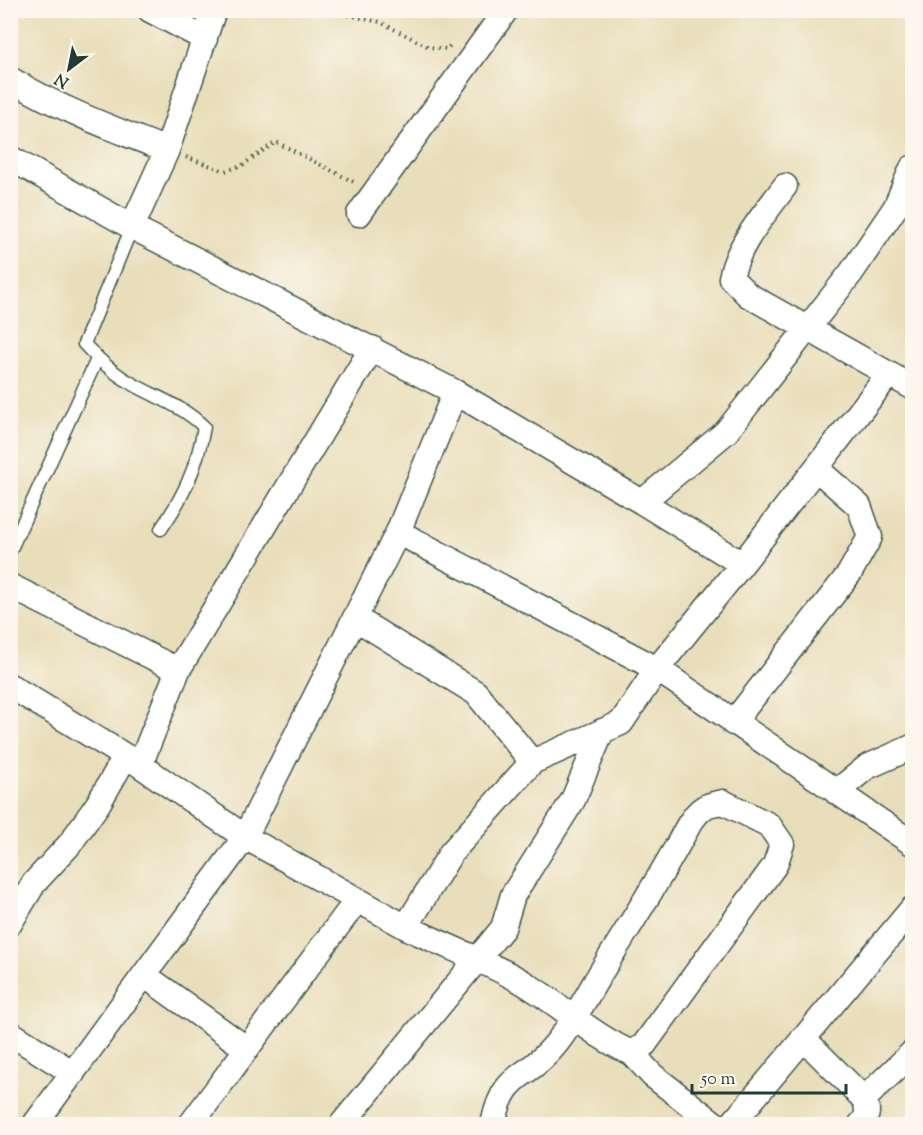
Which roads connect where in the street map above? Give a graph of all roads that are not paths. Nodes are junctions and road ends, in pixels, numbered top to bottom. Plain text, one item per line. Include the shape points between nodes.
1 (150, 10) edge
2 (214, 10) edge
3 (506, 10) edge
4 (205, 39) junction
5 (10, 79) edge
6 (166, 150) junction
7 (10, 158) edge
8 (912, 168) edge
9 (786, 186) dead end
10 (904, 210) edge
11 (359, 214) dead end
12 (132, 227) junction
13 (808, 328) junction
14 (372, 348) junction
15 (97, 358) junction
16 (889, 374) junction
17 (912, 387) edge
18 (455, 392) junction
19 (818, 470) junction
20 (642, 502) junction
21 (161, 529) dead end
22 (398, 532) junction
23 (10, 551) edge
24 (742, 564) junction
25 (10, 586) edge
26 (355, 618) junction
27 (657, 669) junction
28 (178, 670) junction
29 (10, 686) edge
30 (733, 723) junction
31 (602, 731) junction
32 (912, 747) edge
33 (133, 761) junction
34 (532, 762) junction
35 (836, 792) junction
36 (245, 837) junction
37 (912, 843) edge
38 (18, 893) edge
39 (357, 900) junction
40 (912, 909) edge
41 (10, 923) edge
42 (406, 927) junction
43 (475, 959) junction
44 (144, 975) junction
45 (574, 1015) junction
46 (10, 1033) edge
47 (803, 1038) junction
48 (247, 1049) junction
49 (632, 1053) junction
50 (912, 1053) edge
51 (73, 1073) junction
52 (864, 1098) junction
53 (35, 1125) edge
54 (191, 1125) edge
55 (342, 1125) edge
56 (493, 1125) edge
57 (715, 1125) edge
58 (732, 1125) edge
59 (861, 1125) edge

1 - 4 street
2 - 4 street
3 - 11 street
4 - 6 street
5 - 6 street via 40,97
6 - 12 street
7 - 12 street
8 - 10 street
9 - 13 street via 750,234 735,261 731,278 748,295
10 - 13 street
12 - 14 street
12 - 15 lane via 84,344
13 - 16 street
13 - 20 street via 726,432
14 - 18 street
14 - 28 street
15 - 21 lane via 129,382 189,412 204,428 193,476
15 - 23 lane
16 - 17 street
16 - 19 street
18 - 20 street
18 - 22 street
19 - 24 street
19 - 30 street via 859,506 870,537 849,574
20 - 24 street
22 - 26 street
22 - 27 street
24 - 27 street
25 - 28 street
26 - 34 street via 476,693
26 - 36 street
27 - 30 street
27 - 31 street via 621,723
28 - 33 street
29 - 33 street
30 - 35 street
31 - 34 street
31 - 43 street via 573,800 513,895 503,928
32 - 35 street via 867,766
33 - 36 street
33 - 38 street via 69,845 34,883
34 - 42 street via 451,853
35 - 37 street
36 - 39 street
36 - 44 street
38 - 41 street
39 - 42 street
39 - 48 street
40 - 47 street
42 - 43 street
43 - 45 street via 519,980
43 - 55 street
44 - 48 street
44 - 51 street
45 - 49 street
45 - 49 street via 702,808 723,802 769,825 782,844 775,865 644,1045
45 - 56 street via 546,1056 507,1085
46 - 51 street
47 - 52 street
47 - 58 street
48 - 54 street
49 - 57 street via 652,1075
50 - 52 street
51 - 53 street
52 - 59 street via 867,1118

